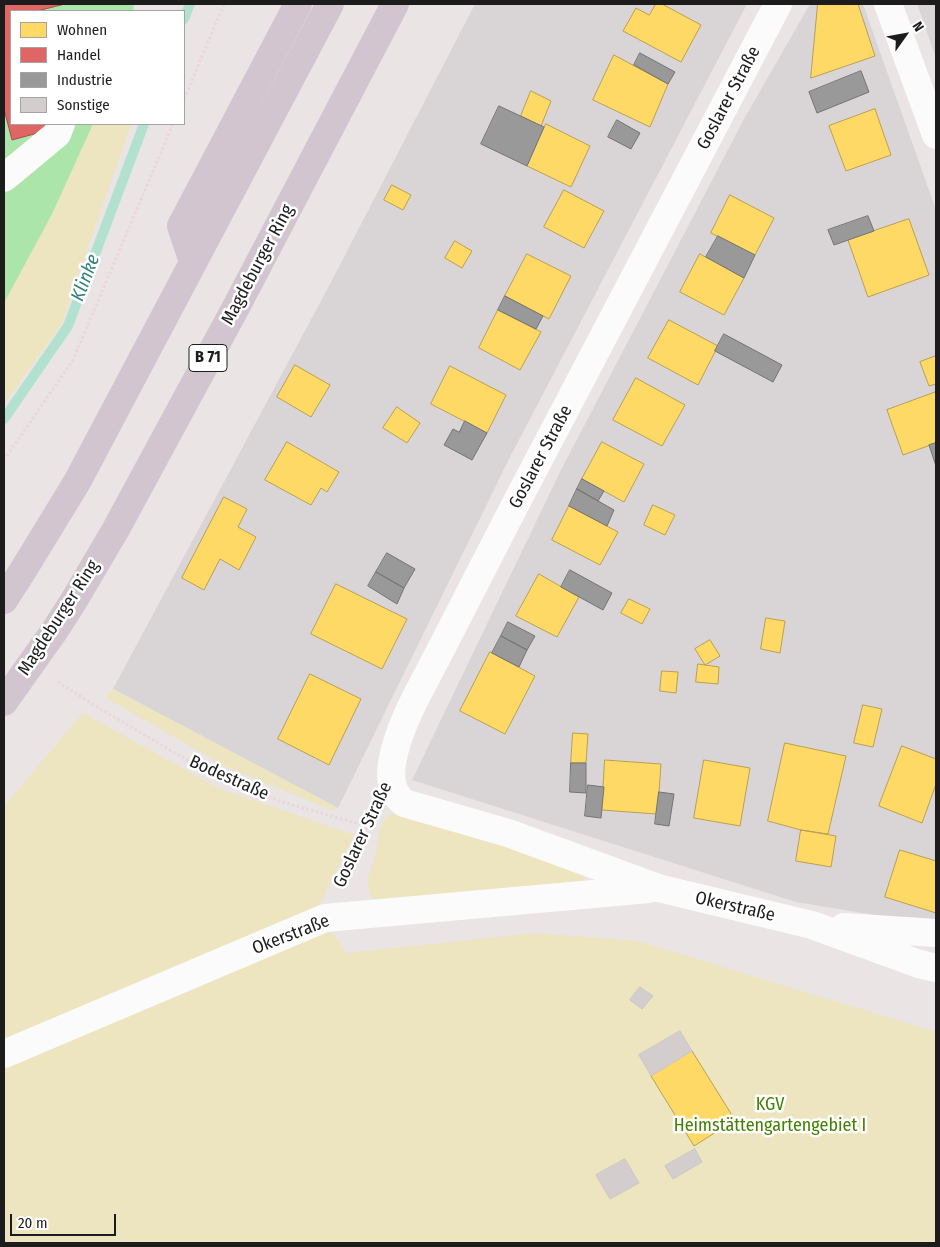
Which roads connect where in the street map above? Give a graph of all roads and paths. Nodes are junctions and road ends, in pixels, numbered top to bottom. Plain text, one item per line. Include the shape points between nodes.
1 (224, 4) edge
2 (298, 4) edge
3 (330, 4) edge
4 (395, 4) edge
5 (778, 4) edge
6 (888, 4) edge
7 (185, 96) edge
8 (61, 125) edge
9 (173, 125) edge
10 (936, 135) edge
11 (4, 178) edge
12 (192, 262) junction
13 (4, 460) edge
14 (4, 600) edge
15 (4, 702) edge
16 (102, 710) dead end
17 (390, 778) junction
18 (366, 826) junction
19 (658, 888) junction
20 (325, 918) junction
21 (812, 925) junction
22 (936, 933) edge
23 (936, 968) edge
24 (4, 1054) edge

1 - 7 path
2 - 12 highway via 181,226
3 - 12 highway
4 - 15 highway, Magdeburger Ring / B 71 via 116,529 68,609
5 - 17 street, Goslarer Straße via 407,716 395,747
6 - 10 street
8 - 11 street via 57,134
9 - 13 path via 73,360
12 - 14 highway via 77,482
16 - 18 path, Bodestraße via 199,767 279,801
17 - 18 path, Goslarer Straße
17 - 19 street, Okerstraße via 394,793 404,803 508,833
18 - 20 path, Goslarer Straße
19 - 20 street, Okerstraße
19 - 21 street, Okerstraße
20 - 24 street, Okerstraße
21 - 22 street, Okerstraße
21 - 23 street, Okerstraße

